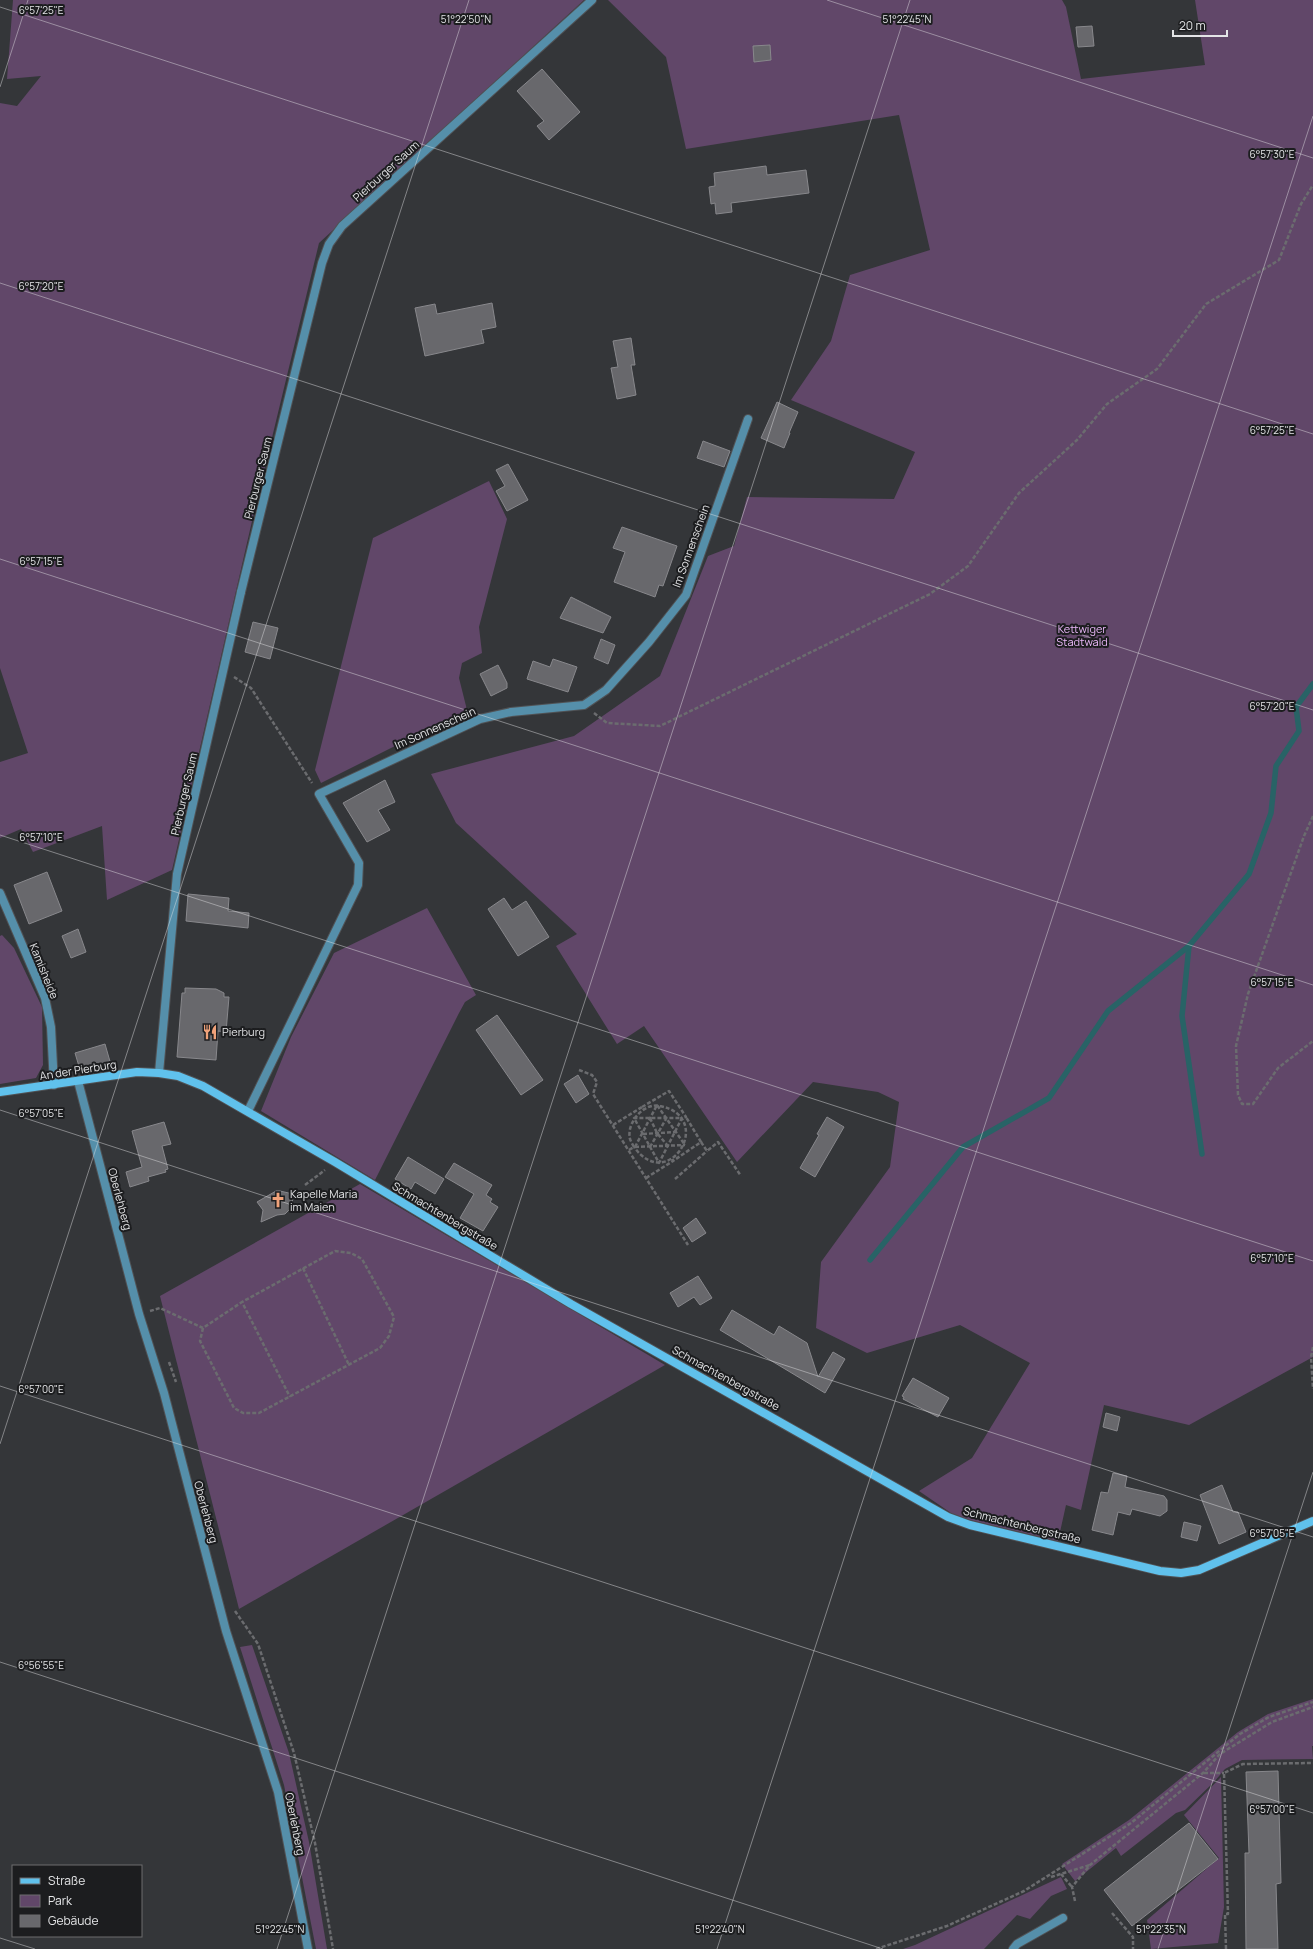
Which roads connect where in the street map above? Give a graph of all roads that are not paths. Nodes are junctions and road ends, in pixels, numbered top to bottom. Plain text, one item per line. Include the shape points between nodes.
1 (592, 0) edge
2 (748, 419) dead end
3 (0, 893) edge
4 (159, 1073) junction
5 (78, 1081) junction
6 (54, 1085) junction
7 (0, 1092) edge
8 (248, 1112) junction
9 (1313, 1521) edge
10 (1063, 1918) dead end
11 (308, 1949) edge
12 (1013, 1949) edge

1 - 4 street, Pierburger Saum via 342,226 329,244 322,263 241,592 177,874
2 - 8 street, Im Sonnenschein via 686,595 606,690 584,705 511,712 480,719 319,794 359,863 358,885
3 - 6 street, Kamisheide via 45,998 51,1027
4 - 5 street, An der Pierburg via 137,1072
4 - 8 street, Schmachtenbergstraße via 178,1076 202,1086
5 - 6 street, An der Pierburg
5 - 11 street, Oberlehberg via 226,1631 278,1792
6 - 7 street, An der Pierburg
8 - 9 street, Schmachtenbergstraße via 571,1304 948,1517 970,1525 1160,1571 1181,1573 1199,1570
10 - 12 street via 1017,1944

